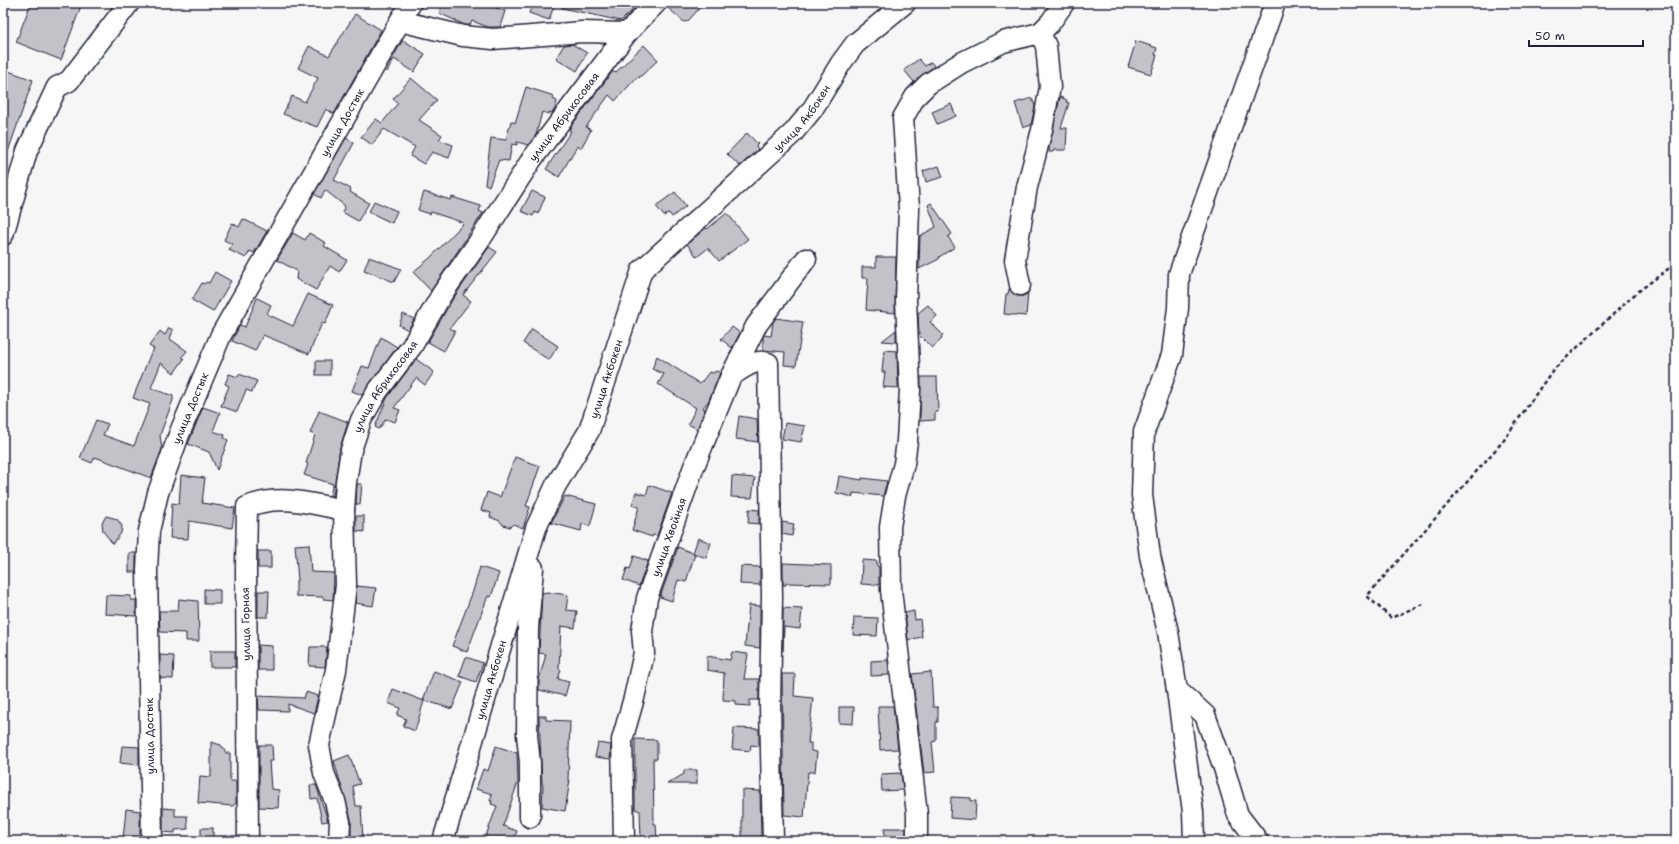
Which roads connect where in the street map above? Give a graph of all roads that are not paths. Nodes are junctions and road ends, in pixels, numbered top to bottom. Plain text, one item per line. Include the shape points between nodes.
1 (129, 3) edge
2 (411, 3) edge
3 (656, 3) edge
4 (905, 3) edge
5 (1064, 3) edge
6 (1276, 3) edge
7 (400, 21) junction
8 (627, 33) junction
9 (1040, 33) junction
10 (3, 235) edge
11 (806, 259) dead end
12 (1020, 285) dead end
13 (731, 376) junction
14 (344, 510) junction
15 (536, 528) junction
16 (1177, 690) junction
17 (530, 817) dead end
18 (152, 841) edge
19 (248, 841) edge
20 (339, 841) edge
21 (443, 841) edge
22 (624, 841) edge
23 (773, 841) edge
24 (917, 841) edge
25 (1194, 841) edge
26 (1258, 841) edge

1 - 10 street via 69,81 58,87 27,150
2 - 7 street, улица Достык
3 - 8 street, улица Абрикосовая
4 - 15 street, улица Акбокен via 855,44 812,110 793,133 642,270 589,431 556,485
5 - 9 street
6 - 16 street via 1179,274 1172,355 1144,432 1142,495 1150,556 1168,632
7 - 8 street via 463,36 493,39 582,32
7 - 18 street, улица Достык via 221,335 180,432 158,494 149,531 147,570
8 - 14 street, улица Абрикосовая via 532,159 442,294 412,346 377,392 360,420 351,450
9 - 12 street via 1046,46 1050,87 1027,187 1016,260
9 - 24 street via 1002,42 961,63 928,84 915,97 903,118 909,208 906,300 910,390 908,441 890,527 890,556 891,590 917,814
11 - 13 street, улица Хвойная via 756,326
13 - 22 street, улица Хвойная via 693,469 647,598 642,631 644,653 622,740
13 - 23 street via 753,363 762,360 768,362
14 - 19 street, улица Горная via 297,501 268,500 247,507
14 - 20 street, улица Абрикосовая via 346,585 342,623 336,670 319,745 324,772 340,822
15 - 17 street via 528,628 527,735
15 - 21 street, улица Акбокен
16 - 25 street via 1193,812
16 - 26 street via 1205,715 1238,815

